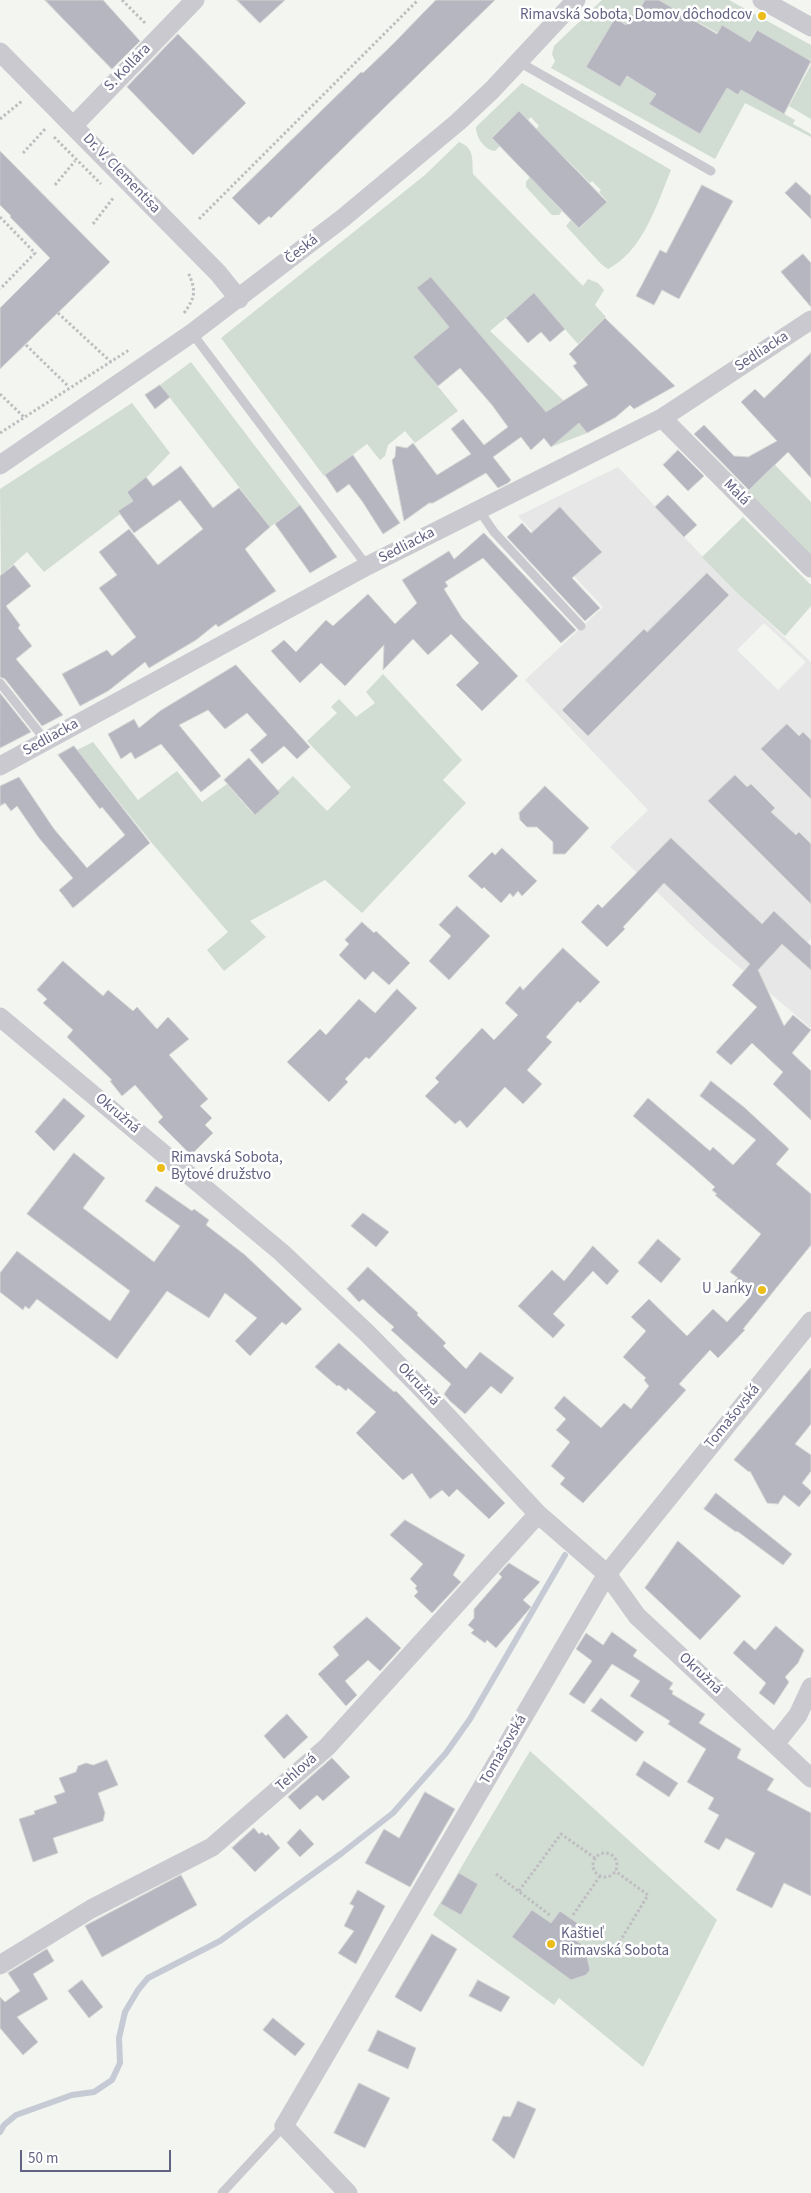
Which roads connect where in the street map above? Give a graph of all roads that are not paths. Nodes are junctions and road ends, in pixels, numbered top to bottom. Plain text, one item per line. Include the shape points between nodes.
1 (576, 0) edge
2 (762, 0) edge
3 (188, 4) edge
4 (811, 27) edge
5 (0, 52) edge
6 (519, 62) junction
7 (74, 125) junction
8 (711, 171) dead end
9 (239, 299) junction
10 (811, 320) edge
11 (192, 333) junction
12 (662, 418) junction
13 (0, 465) edge
14 (479, 510) junction
15 (367, 566) junction
16 (811, 568) edge
17 (582, 626) dead end
18 (0, 683) edge
19 (46, 741) junction
20 (0, 766) edge
21 (0, 1017) edge
22 (811, 1321) edge
23 (538, 1514) junction
24 (607, 1574) junction
25 (811, 1688) edge
26 (775, 1744) junction
27 (811, 1778) edge
28 (0, 1964) edge
29 (284, 2126) junction
30 (222, 2193) edge
31 (348, 2193) edge

1 - 6 street, Česká
2 - 4 street
3 - 7 street, S. Kollára
5 - 7 street, Dr. V. Clementisa
6 - 8 lane
6 - 9 street, Česká via 458,122
7 - 9 street, Dr. V. Clementisa via 218,273
9 - 11 street, Česká
10 - 12 street, Sedliacka
11 - 13 street, Česká
11 - 15 lane
12 - 14 street, Sedliacka
12 - 16 street, Malá
14 - 15 street, Sedliacka
14 - 17 lane via 494,532
15 - 19 street, Sedliacka
18 - 19 lane
19 - 20 street, Sedliacka
21 - 23 street, Okružná via 280,1252 367,1333
22 - 24 street, Tomašovská
23 - 24 street, Okružná
23 - 28 street, Tehlová via 327,1747 212,1847 90,1909
24 - 26 street, Okružná via 637,1616
24 - 29 street, Tomašovská
25 - 26 street via 798,1715
26 - 27 street, Okružná
29 - 30 lane
29 - 31 street

